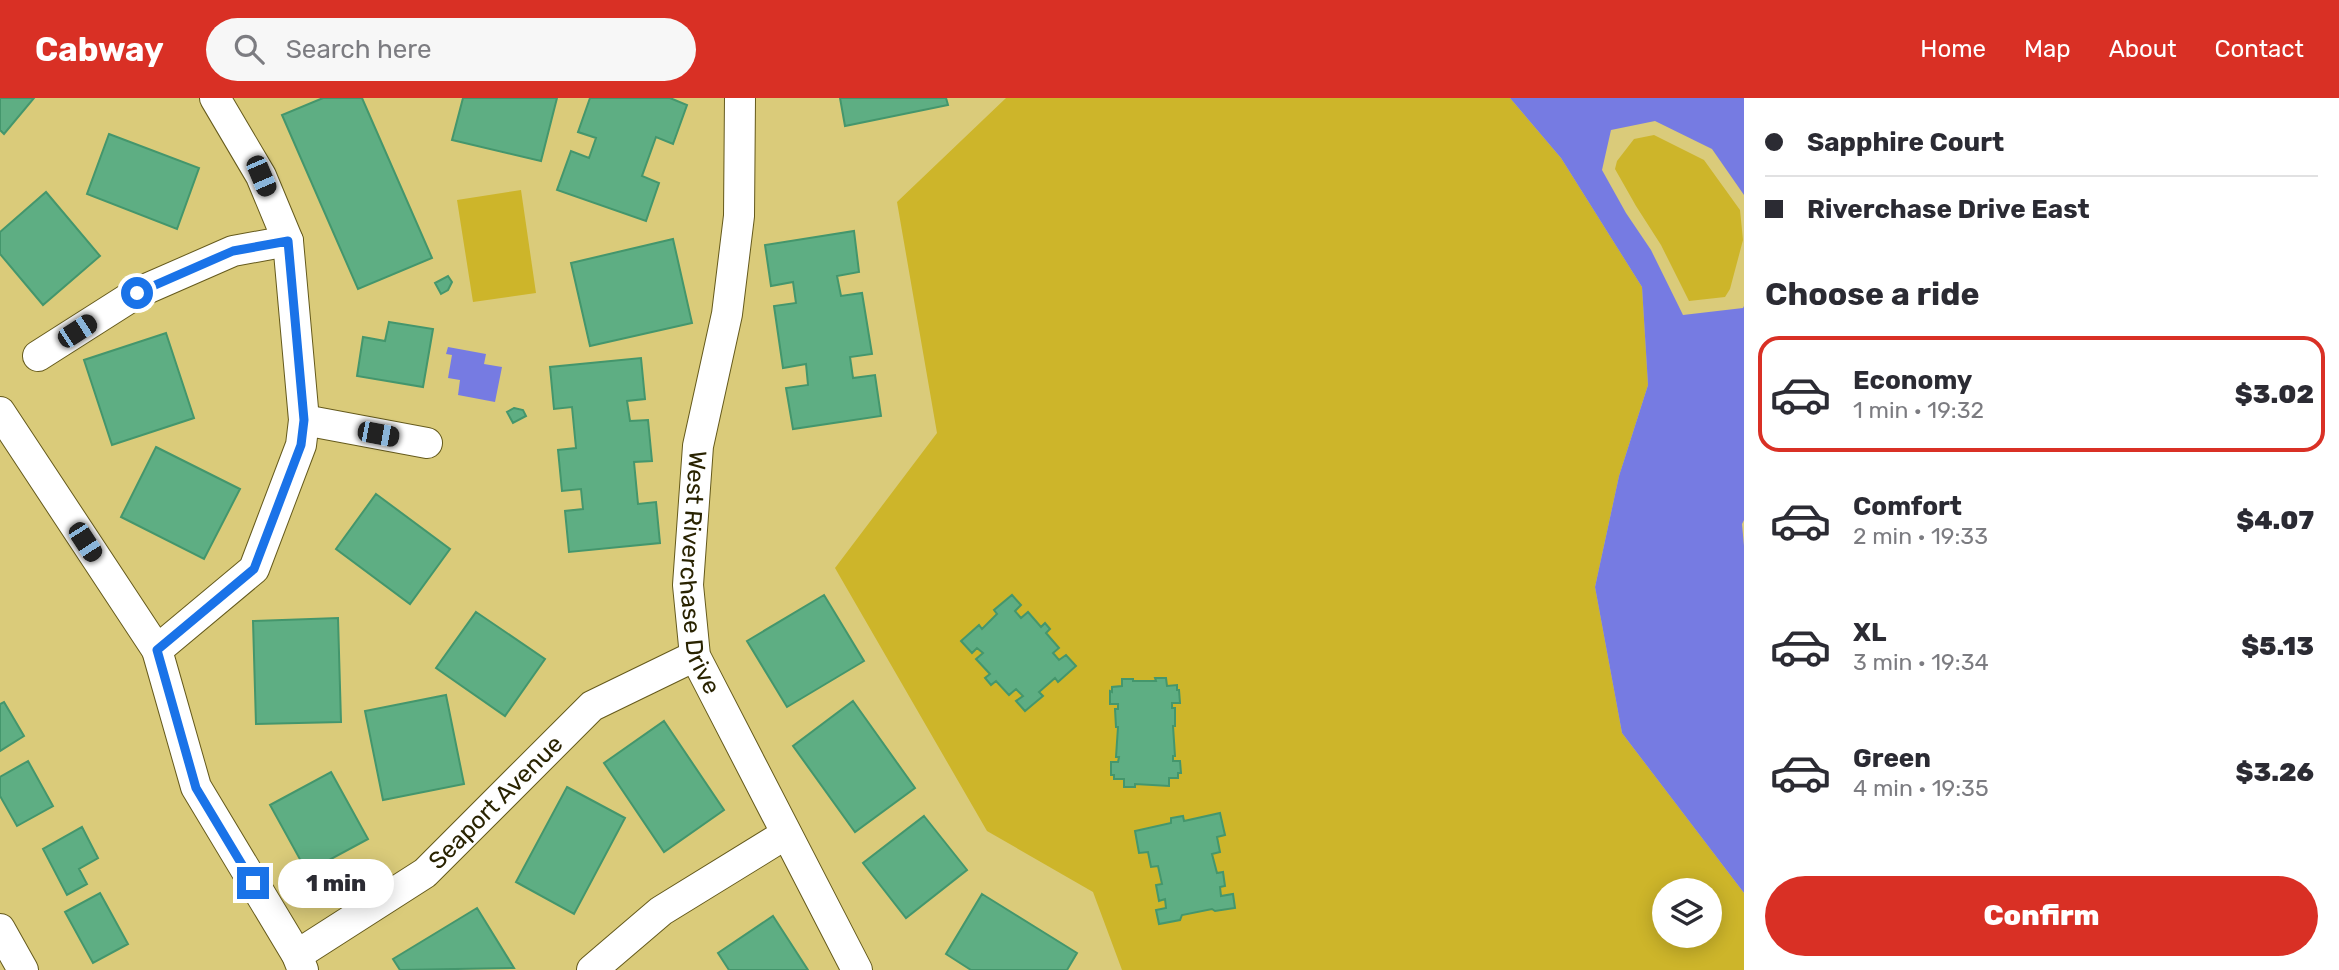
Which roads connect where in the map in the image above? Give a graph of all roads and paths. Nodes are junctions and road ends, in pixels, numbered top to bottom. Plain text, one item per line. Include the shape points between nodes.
1 (215, 98) edge
2 (740, 98) edge
3 (288, 241) junction
4 (38, 356) dead end
5 (0, 412) edge
6 (304, 420) junction
7 (427, 443) dead end
8 (157, 650) junction
9 (695, 656) junction
10 (786, 834) junction
11 (0, 929) edge
12 (300, 962) edge
13 (23, 970) edge
14 (592, 970) edge
15 (857, 970) edge

1 - 3 street via 261,176
2 - 9 street, West Riverchase Drive via 737,229 727,314 698,446 688,585
3 - 4 street via 233,251 137,293
3 - 6 street
5 - 8 street
6 - 7 street
6 - 8 street via 301,445 254,569
8 - 12 street via 196,788
9 - 10 street, West Riverchase Drive
9 - 12 street, Seaport Avenue via 592,706 425,873
10 - 14 street via 660,911
10 - 15 street, West Riverchase Drive
11 - 13 street

